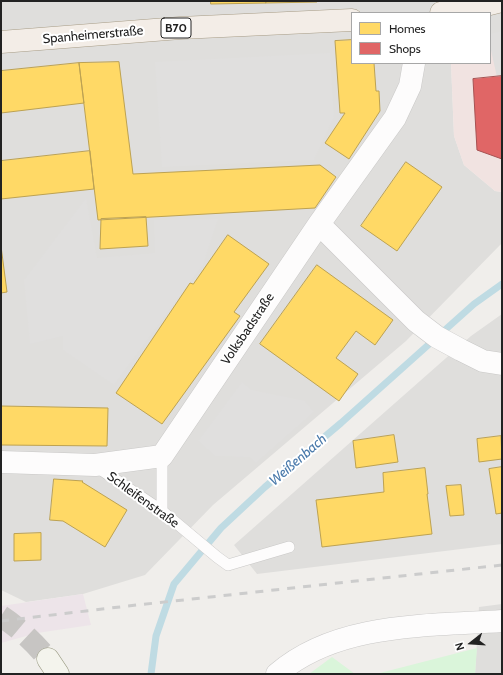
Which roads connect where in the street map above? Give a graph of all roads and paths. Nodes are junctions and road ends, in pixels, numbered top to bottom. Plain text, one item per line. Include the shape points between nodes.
1 (502, 1) edge
2 (446, 12) edge
3 (351, 20) edge
4 (1, 42) edge
5 (414, 64) edge
6 (319, 224) junction
7 (502, 364) edge
8 (162, 456) junction
9 (1, 462) edge
10 (95, 465) junction
11 (162, 511) junction
12 (289, 547) dead end
13 (502, 621) edge
14 (277, 674) edge

1 - 2 main road
3 - 4 main road, Spanheimerstraße / B70 via 180,28
5 - 6 street, Volksbadstraße via 410,86 395,118
6 - 7 street via 416,321 437,337 461,350 483,361
6 - 8 street, Volksbadstraße
8 - 10 street
8 - 11 lane
9 - 10 street
10 - 11 lane, Schleifenstraße
11 - 12 lane, Schleifenstraße via 228,565
13 - 14 street via 396,628 354,635 303,655

